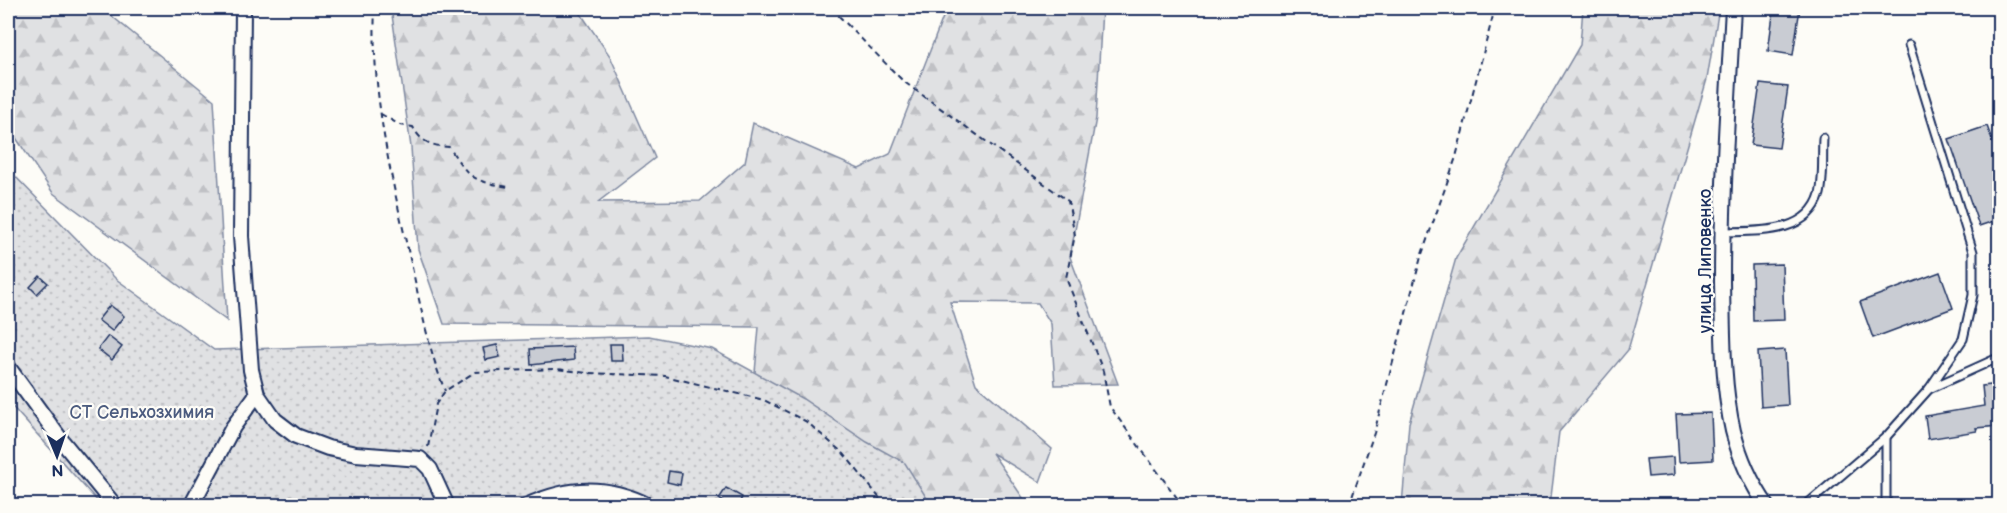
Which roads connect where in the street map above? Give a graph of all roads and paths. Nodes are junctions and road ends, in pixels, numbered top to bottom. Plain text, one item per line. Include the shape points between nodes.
1 (243, 8) edge
2 (375, 8) edge
3 (831, 8) edge
4 (1495, 8) edge
5 (1733, 8) edge
6 (1909, 45) dead end
7 (381, 114) junction
8 (1823, 138) dead end
9 (508, 187) dead end
10 (1723, 232) junction
11 (2000, 357) edge
12 (8, 367) edge
13 (1929, 389) junction
14 (445, 391) junction
15 (257, 394) junction
16 (1886, 437) junction
17 (420, 459) junction
18 (2000, 501) edge
19 (116, 506) edge
20 (191, 506) edge
21 (447, 506) edge
22 (526, 506) edge
23 (649, 506) edge
24 (886, 506) edge
25 (1183, 506) edge
26 (1349, 506) edge
27 (1767, 506) edge
28 (1805, 506) edge
29 (1886, 506) edge
30 (1994, 506) edge

1 - 15 street via 241,236 251,370
2 - 7 path
3 - 25 path via 903,81 1068,201 1075,235 1065,278 1103,370 1110,407
4 - 26 path via 1456,158 1421,257 1374,433
5 - 10 street, улица Липовенко
6 - 13 lane via 1973,252 1973,295 1963,339
7 - 9 path via 400,125 413,127 418,138 449,147 469,176
7 - 14 path via 417,299 431,356
8 - 10 lane via 1820,194 1810,212 1798,223
10 - 27 street, улица Липовенко via 1728,404 1749,477
11 - 13 lane
12 - 19 street
13 - 16 lane
14 - 17 path via 436,404 430,443
14 - 24 path via 475,372 557,369 665,376 764,400 807,422 844,454
15 - 17 street via 275,420 296,436 356,454
15 - 20 street via 233,427
16 - 28 lane
16 - 29 lane
17 - 21 street via 430,469
18 - 30 lane
22 - 23 street via 566,491 589,488 621,494

